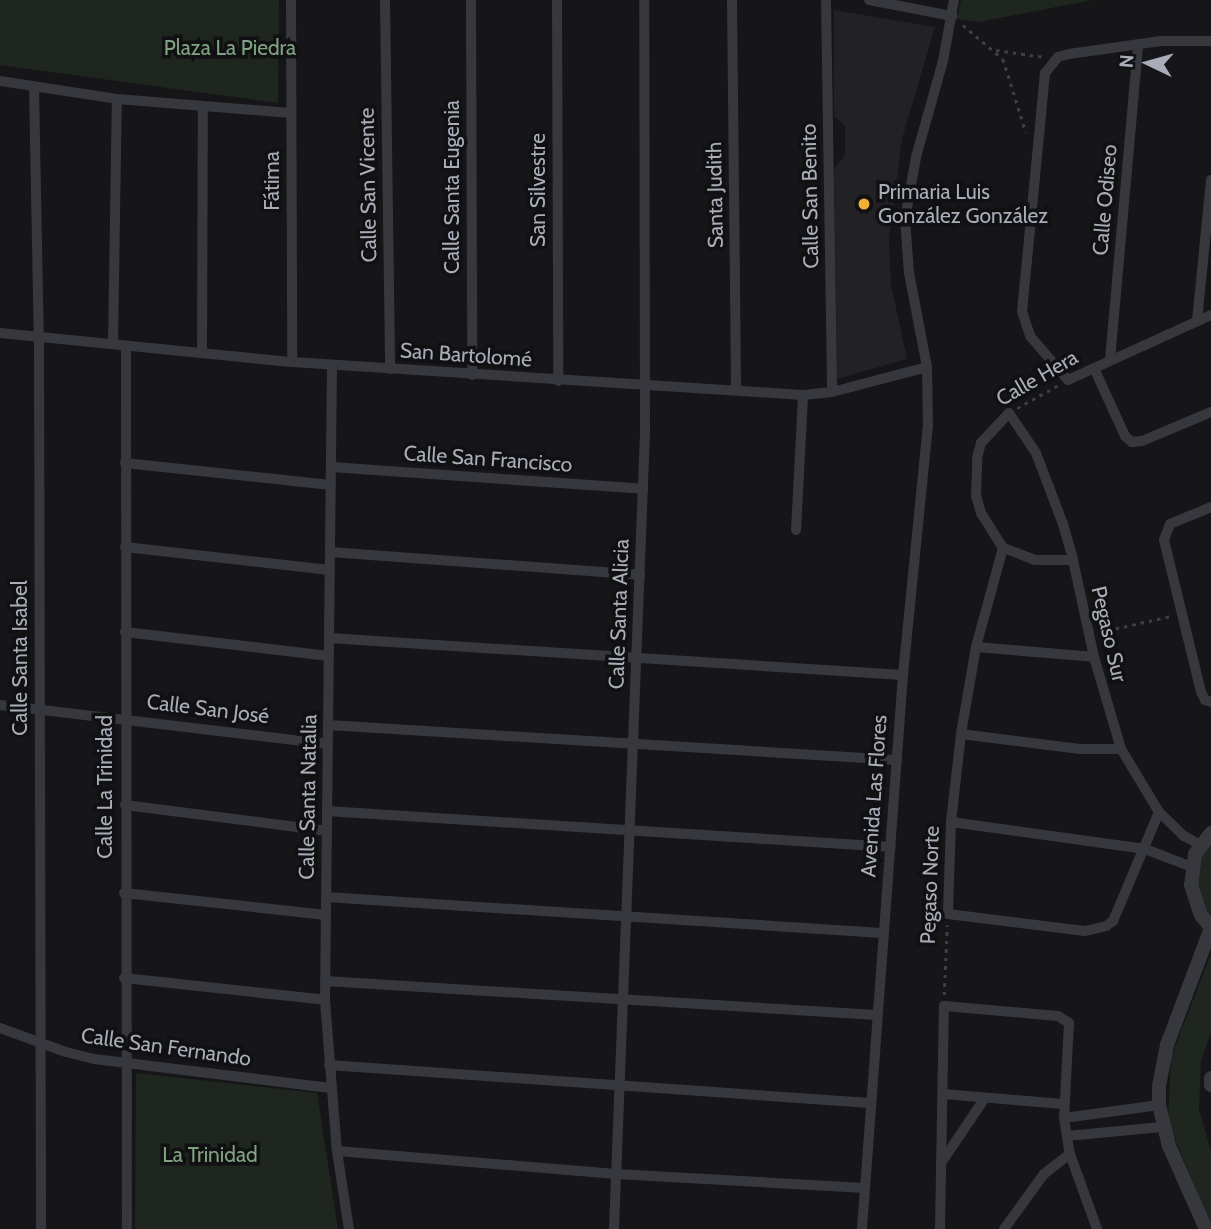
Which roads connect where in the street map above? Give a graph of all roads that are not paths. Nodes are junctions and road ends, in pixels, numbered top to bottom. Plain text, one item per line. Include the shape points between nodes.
1 (291, 0) edge
2 (385, 0) edge
3 (471, 0) edge
4 (557, 0) edge
5 (644, 0) edge
6 (732, 0) edge
7 (826, 0) edge
8 (869, 0) edge
9 (954, 0) edge
10 (912, 4) edge
11 (952, 16) junction
12 (1211, 41) edge
13 (1138, 45) junction
14 (0, 81) edge
15 (34, 87) junction
16 (117, 99) junction
17 (203, 108) junction
18 (290, 113) junction
19 (1211, 180) edge
20 (1211, 315) edge
21 (1197, 321) junction
22 (0, 333) edge
23 (39, 337) junction
24 (113, 344) junction
25 (126, 345) junction
26 (202, 353) junction
27 (1110, 360) junction
28 (292, 362) junction
29 (332, 365) junction
30 (927, 367) junction
31 (1094, 368) junction
32 (390, 369) junction
33 (472, 375) junction
34 (558, 381) junction
35 (646, 383) junction
36 (736, 390) junction
37 (832, 392) junction
38 (803, 395) junction
39 (1211, 412) edge
40 (1009, 413) joint
41 (125, 463) junction
42 (331, 467) junction
43 (331, 485) junction
44 (643, 489) junction
45 (1211, 507) edge
46 (796, 530) dead end
47 (125, 547) junction
48 (1003, 548) junction
49 (330, 552) junction
50 (1073, 560) junction
51 (330, 570) junction
52 (640, 575) junction
53 (125, 632) junction
54 (329, 638) junction
55 (976, 647) junction
56 (328, 656) junction
57 (1094, 657) junction
58 (636, 658) junction
59 (903, 676) junction
60 (1211, 702) edge
61 (0, 705) edge
62 (39, 708) junction
63 (125, 718) junction
64 (328, 725) junction
65 (961, 734) junction
66 (328, 744) junction
67 (633, 744) junction
68 (1121, 749) junction
69 (897, 760) junction
70 (125, 805) junction
71 (327, 811) junction
72 (1159, 812) junction
73 (951, 822) junction
74 (630, 829) junction
75 (327, 831) junction
76 (1211, 833) edge
77 (1200, 845) junction
78 (891, 847) junction
79 (1145, 849) junction
80 (1192, 867) junction
81 (124, 893) junction
82 (326, 897) junction
83 (326, 915) junction
84 (626, 916) junction
85 (1211, 928) edge
86 (882, 933) junction
87 (124, 978) junction
88 (325, 981) junction
89 (325, 1000) junction
90 (623, 1000) junction
91 (876, 1016) junction
92 (0, 1028) edge
93 (40, 1043) junction
94 (125, 1063) junction
95 (329, 1065) junction
96 (1211, 1078) edge
97 (620, 1085) junction
98 (1211, 1085) edge
99 (330, 1088) junction
100 (943, 1094) junction
101 (985, 1098) junction
102 (870, 1103) junction
103 (1063, 1104) junction
104 (1159, 1105) junction
105 (1064, 1118) junction
106 (1162, 1126) junction
107 (1067, 1136) junction
108 (337, 1151) junction
109 (1070, 1154) junction
110 (940, 1165) junction
111 (616, 1174) junction
112 (865, 1188) junction
113 (1201, 1225) edge
114 (41, 1229) edge
115 (127, 1229) edge
116 (349, 1229) edge
117 (614, 1229) edge
118 (862, 1229) edge
119 (940, 1229) edge
120 (1004, 1229) edge
121 (1097, 1229) edge

1 - 18 street, Fátima
2 - 32 street, Calle San Vicente
3 - 33 street, Calle Santa Eugenia
4 - 34 street, San Silvestre
5 - 35 street, Calle Santa Alicia
6 - 36 street, Santa Judith
7 - 37 street, Calle San Benito
8 - 10 street
9 - 11 street, Avenida Las Flores
10 - 11 street
11 - 30 street, Avenida Las Flores via 905,219 909,274
12 - 13 street
13 - 27 street, Calle Odiseo
13 - 31 street, Calle Hera via 1058,57 1042,83 1023,320 1068,380
14 - 15 street
15 - 16 street
15 - 23 street, Calle Santa Isabel
16 - 17 street
16 - 24 street
17 - 18 street
17 - 26 street
18 - 28 street, Fátima
19 - 21 street
20 - 21 street, Calle Hera
21 - 27 street, Calle Hera
22 - 23 street, San Bartolomé
23 - 24 street, San Bartolomé
23 - 62 street, Calle Santa Isabel
24 - 25 street, San Bartolomé
25 - 26 street, San Bartolomé
25 - 41 street, Calle La Trinidad
26 - 28 street, San Bartolomé
27 - 31 street, Calle Hera
28 - 29 street, San Bartolomé
29 - 32 street, San Bartolomé
29 - 42 street, Calle Santa Natalia
30 - 37 street, San Bartolomé
30 - 59 street, Avenida Las Flores via 929,426
31 - 39 street via 1132,442
32 - 33 street, San Bartolomé
33 - 34 street, San Bartolomé
34 - 35 street, San Bartolomé
35 - 36 street, San Bartolomé
35 - 44 street, Calle Santa Alicia
36 - 38 street, San Bartolomé
37 - 38 street, San Bartolomé
38 - 46 street
40 - 48 street, Calle Hera via 982,443 975,476 981,513
40 - 50 street, Pegaso Sur via 1036,453
41 - 43 street
41 - 47 street, Calle La Trinidad
42 - 43 street, Calle Santa Natalia
42 - 44 street, Calle San Francisco
43 - 49 street, Calle Santa Natalia
44 - 52 street, Calle Santa Alicia
45 - 60 street via 1175,522 1164,534 1201,692
47 - 51 street
47 - 53 street, Calle La Trinidad
48 - 50 street via 1035,560
48 - 55 street, Pegaso Norte
49 - 51 street, Calle Santa Natalia
49 - 52 street
50 - 57 street, Pegaso Sur
51 - 54 street, Calle Santa Natalia
52 - 58 street, Calle Santa Alicia
53 - 56 street
53 - 63 street, Calle La Trinidad
54 - 56 street, Calle Santa Natalia
54 - 58 street
55 - 57 street
55 - 65 street, Pegaso Norte
56 - 64 street, Calle Santa Natalia
57 - 68 street, Pegaso Sur
58 - 59 street
58 - 67 street, Calle Santa Alicia
59 - 69 street, Avenida Las Flores
61 - 62 street, Calle San José
62 - 63 street, Calle San José
62 - 93 street, Calle Santa Isabel
63 - 66 street, Calle San José
63 - 70 street, Calle La Trinidad
64 - 66 street, Calle Santa Natalia
64 - 67 street
65 - 68 street via 1080,749
65 - 73 street, Pegaso Norte
66 - 71 street, Calle Santa Natalia
67 - 69 street
67 - 74 street, Calle Santa Alicia
68 - 72 street, Pegaso Sur
69 - 78 street, Avenida Las Flores
70 - 75 street
70 - 81 street, Calle La Trinidad
71 - 74 street
71 - 75 street, Calle Santa Natalia
72 - 77 street, Pegaso Sur
72 - 79 street
73 - 79 street
73 - 79 street, Pegaso Norte via 948,914 1100,929 1113,921
74 - 78 street
74 - 84 street, Calle Santa Alicia
75 - 82 street, Calle Santa Natalia
76 - 77 street
77 - 80 street
78 - 86 street, Avenida Las Flores
79 - 80 street
80 - 85 street via 1196,904
81 - 83 street
81 - 87 street, Calle La Trinidad
82 - 83 street, Calle Santa Natalia
82 - 84 street
83 - 88 street, Calle Santa Natalia
84 - 86 street
84 - 90 street, Calle Santa Alicia
85 - 104 street via 1167,1045
86 - 91 street, Avenida Las Flores
87 - 89 street
87 - 94 street, Calle La Trinidad
88 - 89 street, Calle Santa Natalia
88 - 90 street
89 - 95 street, Calle Santa Natalia
90 - 91 street
90 - 97 street, Calle Santa Alicia
91 - 102 street, Avenida Las Flores
92 - 93 street, Calle San Fernando
93 - 94 street, Calle San Fernando
93 - 114 street, Calle Santa Isabel
94 - 99 street, Calle San Fernando
94 - 115 street, Calle La Trinidad
95 - 97 street
95 - 99 street, Calle Santa Natalia
96 - 98 street
97 - 102 street
97 - 111 street, Calle Santa Alicia
99 - 108 street, Calle Santa Natalia
100 - 101 street
100 - 103 street via 944,1006 1065,1019 1070,1039
100 - 110 street
101 - 103 street
101 - 110 street
102 - 112 street, Avenida Las Flores
103 - 105 street
104 - 105 street
104 - 106 street
105 - 107 street
106 - 107 street
106 - 113 street
107 - 109 street
108 - 111 street
108 - 116 street, Calle Santa Natalia
109 - 120 street via 1044,1174
109 - 121 street
110 - 119 street
111 - 112 street
111 - 117 street, Calle Santa Alicia
112 - 118 street, Avenida Las Flores

